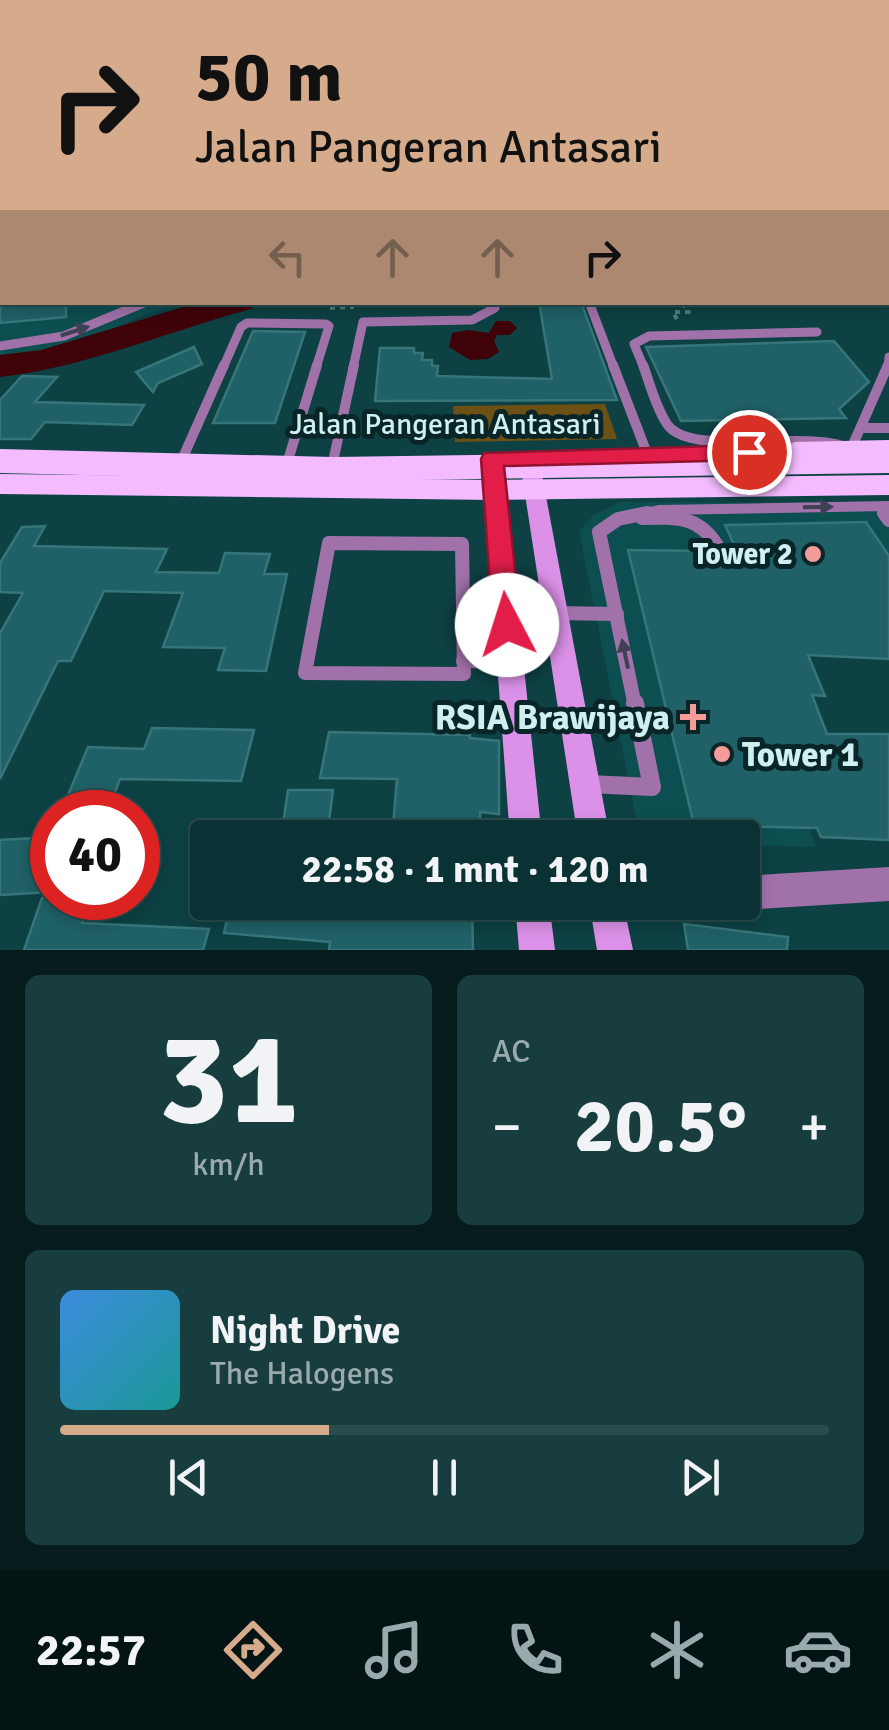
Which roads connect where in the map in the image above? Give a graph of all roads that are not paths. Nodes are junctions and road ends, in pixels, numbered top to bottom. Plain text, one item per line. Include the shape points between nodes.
1 (139, 305) edge
2 (495, 305) edge
3 (590, 305) edge
4 (816, 332) dead end
5 (0, 346) edge
6 (889, 357) edge
7 (889, 428) edge
8 (856, 439) junction
9 (889, 449) edge
10 (0, 450) edge
11 (184, 455) junction
12 (290, 456) junction
13 (648, 456) junction
14 (334, 458) junction
15 (529, 458) junction
16 (492, 459) junction
17 (0, 461) edge
18 (889, 462) edge
19 (0, 472) edge
20 (0, 484) edge
21 (534, 489) junction
22 (494, 490) junction
23 (887, 494) edge
24 (618, 518) junction
25 (889, 520) edge
26 (720, 551) dead end
27 (554, 614) junction
28 (616, 614) junction
29 (463, 662) junction
30 (510, 662) junction
31 (584, 783) junction
32 (524, 820) edge
33 (591, 820) edge
34 (889, 884) edge
35 (760, 892) edge
36 (534, 920) edge
37 (609, 920) edge
38 (537, 950) edge
39 (615, 950) edge

5 -> 1 lane via 64,336
2 - 14 lane via 472,320 363,322
3 - 13 lane
4 - 8 lane via 649,336 634,344 668,427 689,440
6 - 8 lane
7 - 8 lane
8 - 9 main road, Jalan Pangeran Antasari
8 - 13 main road, Jalan Pangeran Antasari
10 - 11 main road, Jalan Pangeran Antasari
11 - 12 main road, Jalan Pangeran Antasari
11 - 12 lane via 240,327 326,324
12 - 14 main road, Jalan Pangeran Antasari
13 - 15 main road, Jalan Pangeran Antasari
14 - 16 main road, Jalan Pangeran Antasari
15 - 16 main road, Jalan Pangeran Antasari
15 - 21 street
16 - 22 street
17 - 18 main road, bridge via 500,468
19 - 23 main road
20 - 22 main road
21 - 22 main road
21 - 23 main road
21 - 27 street
22 - 30 street
24 -> 23 lane
23 - 25 lane
24 - 26 lane via 696,520 710,529
24 - 28 lane via 599,532
27 - 28 lane
27 - 31 street
31 -> 28 lane via 652,786
29 - 29 lane via 464,674 305,673 329,543 462,544
29 - 30 lane
30 - 32 street
31 - 33 street
34 - 35 street
36 - 38 street
37 - 39 street

